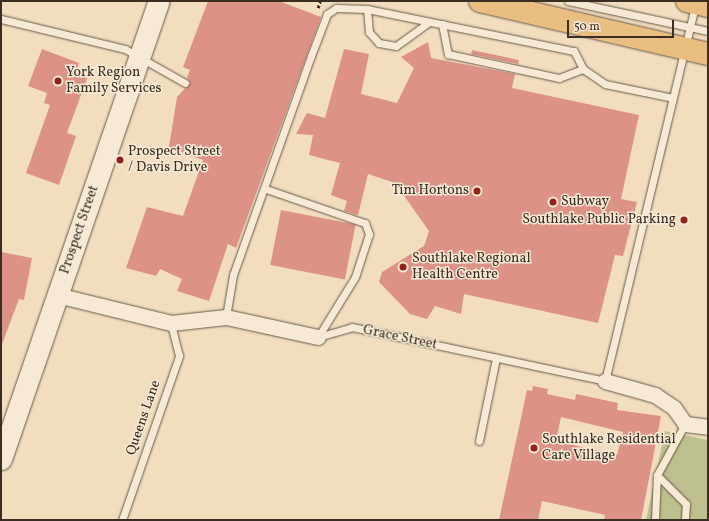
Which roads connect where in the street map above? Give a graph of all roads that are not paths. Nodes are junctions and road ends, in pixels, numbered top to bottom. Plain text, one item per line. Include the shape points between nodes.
1 (159, 1) edge
2 (480, 1) edge
3 (568, 1) edge
4 (697, 3) edge
5 (367, 9) junction
6 (1, 19) edge
7 (429, 22) junction
8 (442, 24) junction
9 (690, 27) junction
10 (708, 31) edge
11 (684, 49) junction
12 (708, 54) edge
13 (140, 55) junction
14 (583, 69) junction
15 (185, 83) dead end
16 (673, 98) junction
17 (266, 189) junction
18 (57, 295) junction
19 (226, 317) junction
20 (171, 323) junction
21 (318, 337) junction
22 (496, 358) junction
23 (606, 381) junction
24 (685, 424) junction
25 (708, 427) edge
26 (479, 441) dead end
27 (2, 450) edge
28 (657, 475) junction
29 (122, 520) edge
30 (655, 520) edge
31 (685, 520) edge

1 - 13 main road, Prospect Street
2 - 11 main road
3 - 9 lane
4 - 9 lane
5 - 7 lane
5 - 7 lane via 369,32 380,43 396,46
5 - 17 lane via 336,8 327,14
6 - 13 lane via 104,42
7 - 8 lane
8 - 14 lane via 574,52
8 - 14 lane via 448,54 559,78
9 - 10 lane
9 - 11 lane
11 - 12 main road
11 - 16 lane
13 - 15 lane
13 - 18 main road, Prospect Street
14 - 16 lane via 604,84
16 - 23 lane
17 - 19 lane via 234,275
17 - 21 lane via 365,223 368,234 355,277
18 - 20 street, Grace Street
18 - 27 main road, Prospect Street
19 - 20 street, Grace Street
19 - 21 street, Grace Street
20 - 29 lane, Queens Lane via 179,356
21 - 22 lane, Grace Street via 352,327
22 - 23 lane, Grace Street
22 - 26 lane
23 - 24 street, Grace Street via 655,395 674,408
24 - 25 street
24 - 28 lane
28 - 30 lane
28 - 31 lane via 686,504

